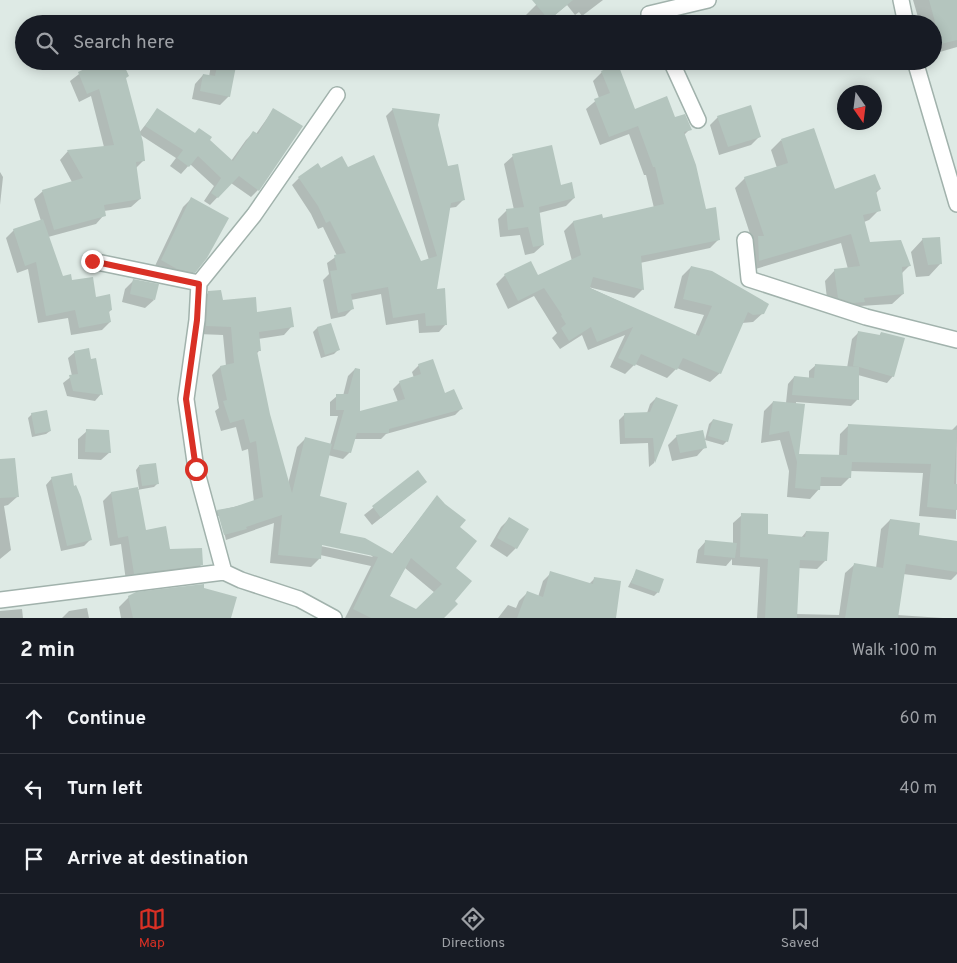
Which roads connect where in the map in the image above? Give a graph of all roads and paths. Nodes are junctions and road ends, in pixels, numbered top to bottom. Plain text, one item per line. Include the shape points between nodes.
1 (708, 0) edge
2 (901, 0) edge
3 (649, 15) edge
4 (904, 15) edge
5 (675, 70) edge
6 (918, 70) edge
7 (337, 95) dead end
8 (698, 120) dead end
9 (957, 204) edge
10 (745, 240) dead end
11 (92, 261) dead end
12 (199, 284) junction
13 (957, 340) edge
14 (224, 572) junction
15 (0, 600) edge
16 (334, 618) edge

1 - 3 street
2 - 4 street
5 - 8 street
6 - 9 street
7 - 12 street via 254,214
10 - 13 street via 749,279 866,317
11 - 12 street
12 - 14 street via 186,399 196,469
14 - 15 street
14 - 16 street via 299,599

